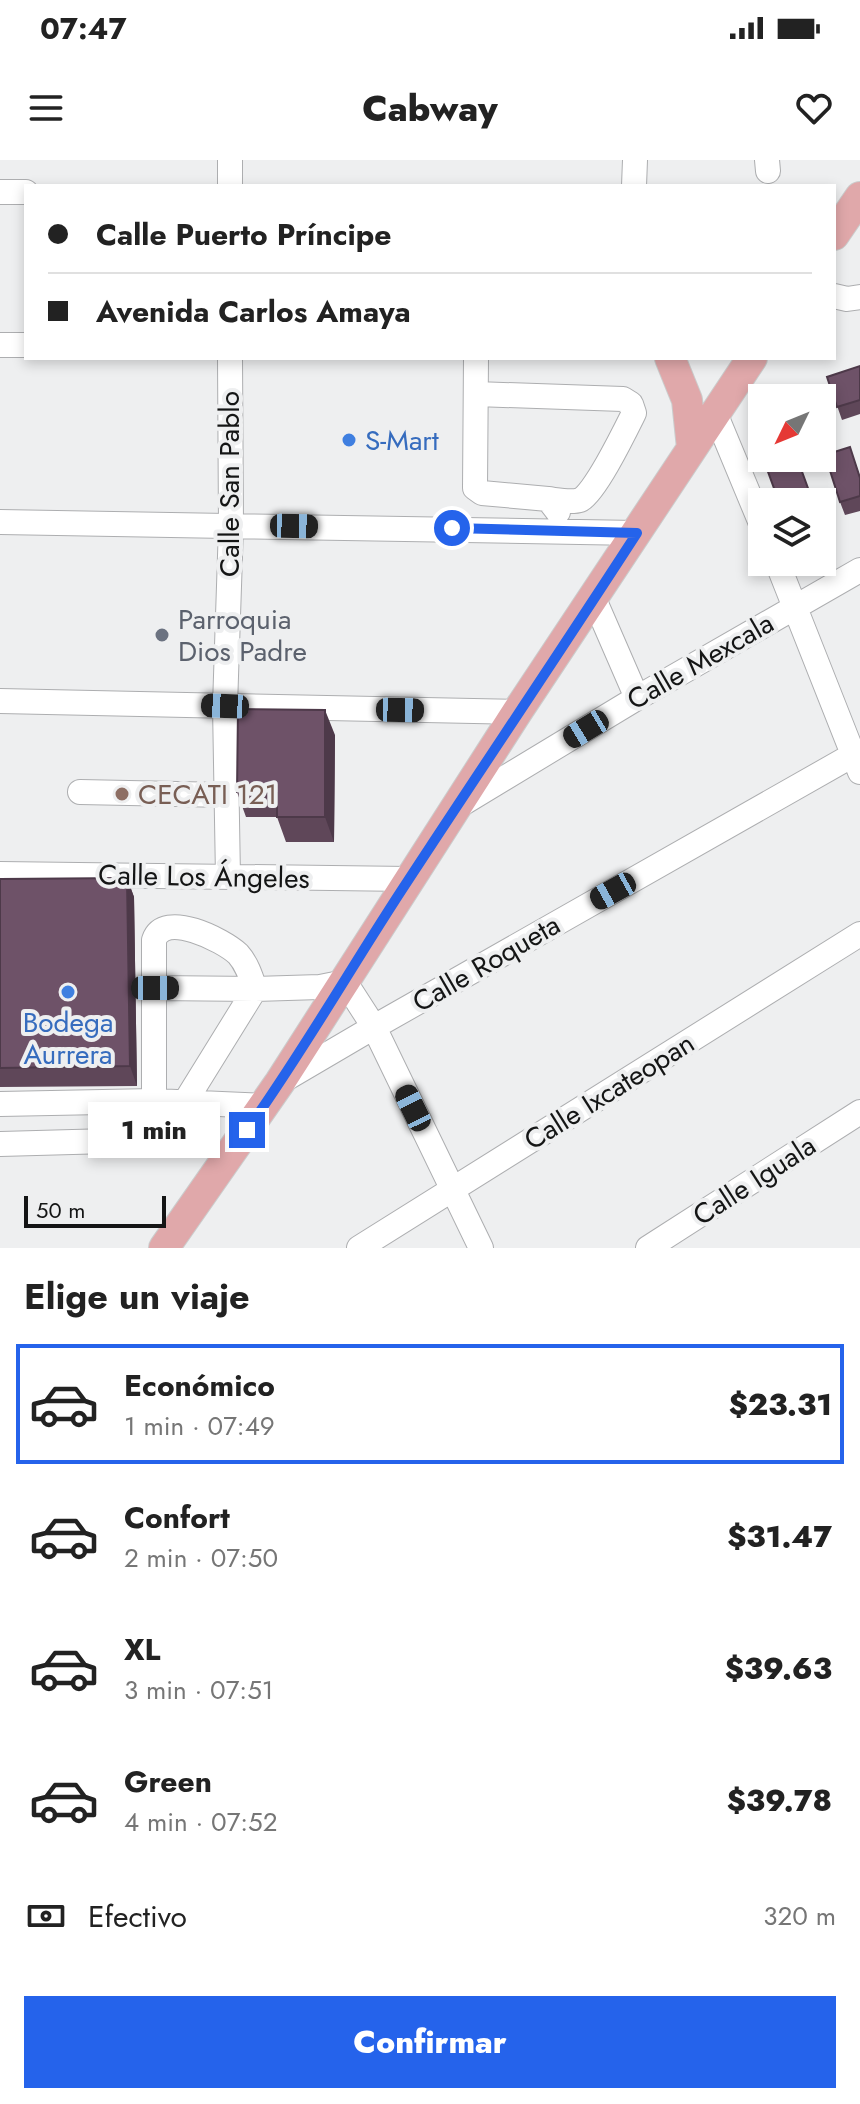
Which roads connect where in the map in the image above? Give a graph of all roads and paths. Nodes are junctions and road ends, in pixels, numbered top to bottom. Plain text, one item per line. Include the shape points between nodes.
1 (230, 160) edge
2 (635, 160) edge
3 (230, 184) edge
4 (634, 184) edge
5 (0, 192) edge
6 (24, 192) edge
7 (860, 197) edge
8 (836, 232) edge
9 (836, 296) edge
10 (860, 297) edge
11 (0, 345) edge
12 (24, 345) edge
13 (230, 360) edge
14 (476, 360) edge
15 (671, 360) edge
16 (751, 360) edge
17 (476, 394) junction
18 (715, 413) junction
19 (692, 448) junction
20 (748, 492) edge
21 (548, 499) junction
22 (0, 522) edge
23 (231, 526) junction
24 (572, 530) junction
25 (637, 533) junction
26 (860, 570) edge
27 (783, 576) edge
28 (594, 599) junction
29 (795, 606) junction
30 (637, 698) junction
31 (0, 701) edge
32 (225, 706) junction
33 (517, 712) junction
34 (858, 759) edge
35 (80, 792) dead end
36 (226, 795) junction
37 (460, 805) junction
38 (0, 874) edge
39 (228, 877) junction
40 (409, 879) junction
41 (860, 934) edge
42 (345, 982) junction
43 (155, 988) junction
44 (255, 989) junction
45 (374, 1027) junction
46 (272, 1094) junction
47 (154, 1101) junction
48 (185, 1102) junction
49 (0, 1104) edge
50 (860, 1112) edge
51 (182, 1139) dead end
52 (0, 1144) edge
53 (453, 1189) junction
54 (164, 1248) edge
55 (359, 1248) edge
56 (481, 1248) edge
57 (648, 1248) edge

1 - 3 street
2 - 4 street
5 - 6 street
7 - 8 main road
9 - 10 street
11 - 12 street
13 - 23 street, Calle San Pablo
14 - 17 street
15 - 19 main road via 687,400
16 - 18 main road
17 - 21 street via 475,488
17 - 21 street via 623,399 631,404 634,413 587,496 578,501
18 - 19 main road
18 - 20 street
19 - 25 main road
21 - 24 street
22 - 23 street
23 - 24 street
23 - 32 street, Calle San Pablo
24 - 25 street
25 - 28 main road
26 - 29 street, Calle Mexcala
27 - 29 street
28 - 30 street
28 - 33 main road
29 - 30 street, Calle Mexcala
29 - 34 street
30 - 37 street, Calle Mexcala
31 - 32 street
32 - 33 street
32 - 36 street, Calle San Pablo
33 - 37 main road
34 - 45 street, Calle Roqueta
35 - 36 street
36 - 39 street, Calle San Pablo
37 - 40 main road
38 - 39 street, Calle Los Ángeles
39 - 40 street, Calle Los Ángeles
40 - 42 main road
41 - 53 street, Calle Ixcateopan
42 - 44 street
42 - 45 street
42 - 46 main road
43 - 44 street
43 - 44 street via 154,940 170,927 211,936 229,947 241,957
43 - 47 street
44 - 48 street
45 - 46 street, Calle Roqueta
45 - 53 street
46 - 48 street
46 - 54 main road
47 - 48 street
47 - 49 street
50 - 57 street, Calle Iguala
51 - 52 street
53 - 55 street, Calle Ixcateopan
53 - 56 street

